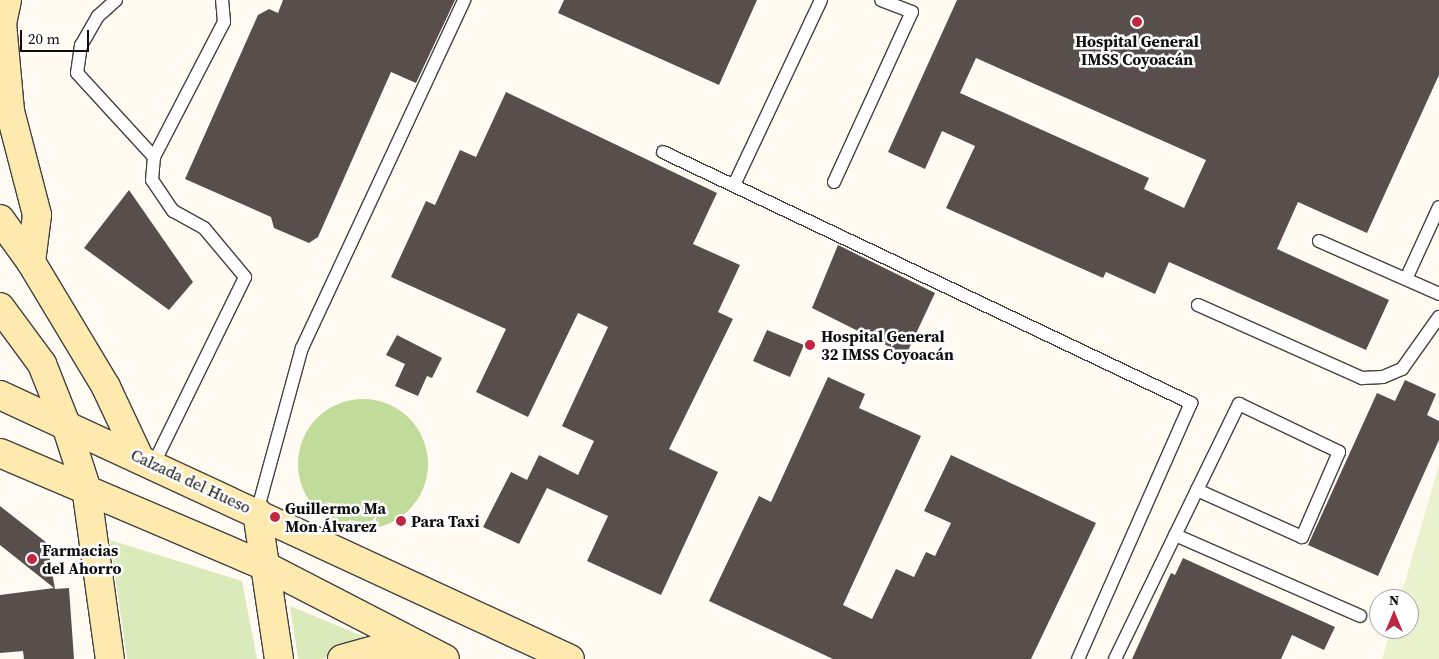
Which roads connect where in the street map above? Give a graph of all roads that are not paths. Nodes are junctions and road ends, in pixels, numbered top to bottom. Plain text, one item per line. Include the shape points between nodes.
1 (7, 0) edge
2 (116, 0) edge
3 (222, 0) edge
4 (464, 0) edge
5 (821, 0) edge
6 (881, 0) edge
7 (1, 33) edge
8 (663, 152) dead end
9 (154, 157) junction
10 (834, 182) dead end
11 (734, 185) junction
12 (1439, 207) edge
13 (0, 219) edge
14 (1319, 241) dead end
15 (31, 262) junction
16 (1406, 280) junction
17 (1439, 294) edge
18 (1198, 305) dead end
19 (0, 307) edge
20 (1439, 317) edge
21 (0, 394) edge
22 (66, 422) junction
23 (0, 453) edge
24 (146, 459) junction
25 (86, 487) junction
26 (1197, 490) junction
27 (257, 512) junction
28 (1175, 535) junction
29 (267, 567) junction
30 (1360, 616) dead end
31 (435, 654) edge
32 (110, 659) edge
33 (279, 659) edge
34 (342, 659) edge
35 (570, 659) edge
36 (1078, 659) edge
37 (1115, 659) edge

1 - 7 main road
2 - 9 lane via 98,16 81,45 77,73
3 - 9 lane via 224,22
4 - 27 lane via 302,348
5 - 11 lane
6 - 10 lane via 912,12
7 - 15 main road via 10,111 37,215
8 - 11 lane
9 - 24 lane via 152,180 173,211 204,228 245,277
11 - 36 lane via 1191,403
12 - 16 lane
13 - 15 main road
14 - 16 lane
15 - 24 main road
16 - 17 lane
18 - 20 lane via 1362,378 1383,377 1402,369
19 - 22 main road via 42,364
21 - 22 main road, Calzada del Hueso
22 - 24 main road, Calzada del Hueso
22 - 25 main road
23 - 25 main road
24 - 27 main road, Calzada del Hueso
25 - 29 main road
25 - 32 main road
26 - 26 lane via 1302,537 1339,452 1239,404
26 - 28 lane
27 - 29 main road
27 - 35 main road, Calzada del Hueso
28 - 30 lane
28 - 37 lane
29 - 31 main road
29 - 33 main road
31 - 34 main road via 382,648

